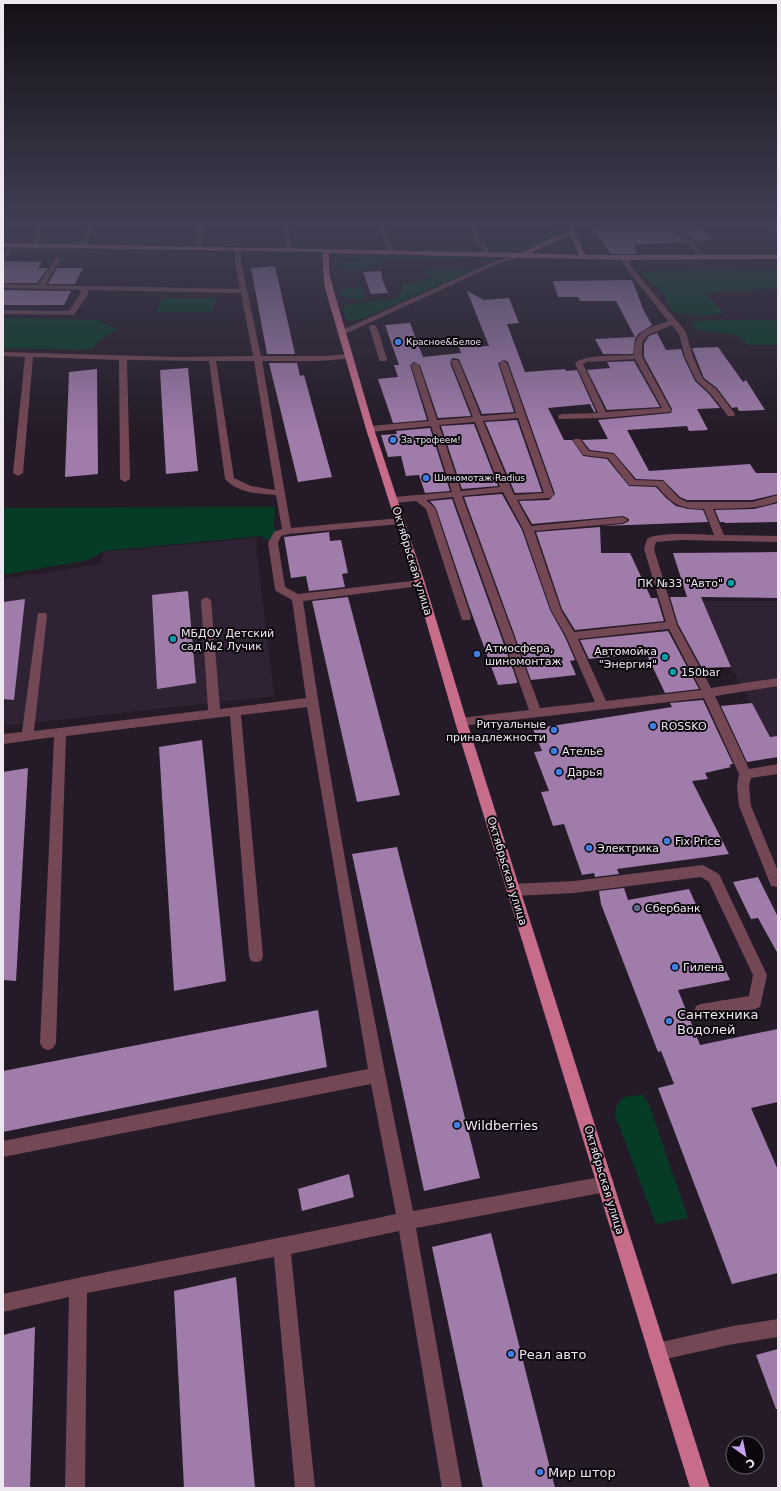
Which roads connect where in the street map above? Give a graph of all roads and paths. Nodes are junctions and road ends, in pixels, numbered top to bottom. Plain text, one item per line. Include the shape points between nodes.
1 (244, 291) edge
2 (84, 292) edge
3 (331, 292) edge
4 (432, 292) edge
5 (648, 292) edge
6 (3, 312) edge
7 (673, 322) junction
8 (372, 327) dead end
9 (342, 332) junction
10 (3, 354) edge
11 (29, 355) junction
12 (349, 356) junction
13 (122, 357) junction
14 (638, 357) junction
15 (212, 358) junction
16 (258, 359) junction
17 (383, 359) dead end
18 (455, 362) dead end
19 (502, 363) dead end
20 (415, 365) dead end
21 (731, 414) dead end
22 (521, 415) junction
23 (603, 416) junction
24 (562, 417) dead end
25 (478, 420) junction
26 (435, 424) junction
27 (370, 429) junction
28 (577, 441) dead end
29 (18, 473) dead end
30 (125, 479) dead end
31 (281, 493) junction
32 (508, 493) junction
33 (457, 494) junction
34 (418, 498) junction
35 (778, 498) edge
36 (394, 500) junction
37 (707, 506) junction
38 (623, 520) dead end
39 (400, 521) junction
40 (528, 529) junction
41 (287, 531) junction
42 (721, 538) junction
43 (778, 539) edge
44 (420, 583) junction
45 (297, 598) junction
46 (206, 600) dead end
47 (42, 616) dead end
48 (466, 617) dead end
49 (672, 625) junction
50 (571, 636) junction
51 (778, 682) edge
52 (708, 693) junction
53 (312, 702) junction
54 (602, 706) junction
55 (235, 711) junction
56 (214, 713) junction
57 (536, 713) junction
58 (461, 722) junction
59 (60, 732) junction
60 (27, 736) junction
61 (3, 739) edge
62 (778, 769) edge
63 (745, 774) junction
64 (776, 882) dead end
65 (513, 890) junction
66 (256, 956) dead end
67 (701, 1011) dead end
68 (48, 1043) dead end
69 (377, 1076) junction
70 (3, 1149) edge
71 (606, 1184) junction
72 (406, 1221) junction
73 (282, 1247) junction
74 (78, 1286) junction
75 (3, 1303) edge
76 (778, 1328) edge
77 (656, 1352) junction
78 (75, 1488) edge
79 (305, 1488) edge
80 (452, 1488) edge
81 (700, 1488) edge

1 - 16 street
2 - 6 street via 71,314
3 - 9 main road, Октябрьская улица
4 - 9 street
5 - 7 street
7 - 14 street via 645,333 638,343
7 - 21 street via 683,334 689,357 700,380
8 - 17 street
9 - 12 main road, Октябрьская улица
10 - 11 street
11 - 13 street
11 - 29 street
12 - 16 street
12 - 27 main road, Октябрьская улица
13 - 15 street via 179,360
13 - 30 street
14 - 23 street via 586,360 578,363
14 - 23 street via 667,410
15 - 16 street
15 - 31 street via 230,479 251,490
16 - 31 street
18 - 25 street
19 - 22 street
20 - 26 street
22 - 25 street
22 - 32 street via 550,495
23 - 24 street
25 - 26 street
25 - 32 street
26 - 27 street
26 - 33 street
27 - 36 main road, Октябрьская улица
28 - 37 street via 586,453 611,456 632,483 660,483 675,501 686,507
31 - 41 street
32 - 33 street
32 - 40 street
33 - 34 street
33 - 57 street
34 - 36 street
34 - 48 street via 430,508
35 - 37 street via 757,505
36 - 39 main road, Октябрьская улица
37 - 42 street
38 - 40 street
39 - 41 street
39 - 44 main road, Октябрьская улица
40 - 50 street via 556,610
41 - 45 street via 277,534 273,543 280,589
42 - 43 street
42 - 49 street via 652,539 649,549
44 - 45 street
44 - 58 main road, Октябрьская улица
45 - 53 street
46 - 56 street
47 - 60 street
49 - 50 street
49 - 52 street
50 - 54 street
51 - 52 street
52 - 54 street
52 - 63 street
53 - 55 street
53 - 69 street
54 - 57 street
55 - 56 street
55 - 66 street
56 - 59 street
57 - 58 street
58 - 65 main road, Октябрьская улица
59 - 60 street
59 - 68 street
60 - 61 street
62 - 63 street
63 - 64 street via 745,806
65 - 67 street via 574,887 703,871 714,878 760,975 756,1002
65 - 71 main road, Октябрьская улица
69 - 70 street
69 - 72 street
71 - 72 street
71 - 77 main road, Октябрьская улица
72 - 73 street
72 - 80 street
73 - 74 street
73 - 79 street
74 - 75 street
74 - 78 street
76 - 77 street
77 - 81 main road, Октябрьская улица

